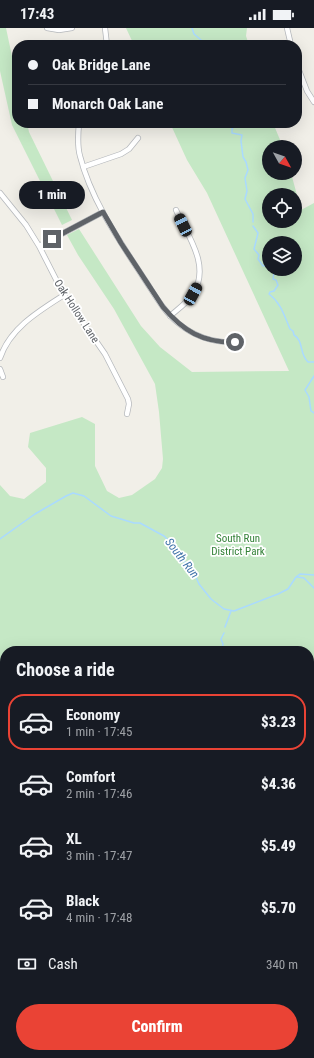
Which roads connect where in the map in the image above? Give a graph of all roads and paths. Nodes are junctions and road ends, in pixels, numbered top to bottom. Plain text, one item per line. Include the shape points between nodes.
1 (46, 28) edge
2 (72, 28) edge
3 (105, 28) edge
4 (287, 28) edge
5 (106, 40) edge
6 (290, 40) edge
7 (302, 78) edge
8 (314, 102) edge
9 (80, 128) edge
10 (138, 138) dead end
11 (83, 167) junction
12 (0, 193) edge
13 (176, 210) dead end
14 (103, 212) junction
15 (39, 246) junction
16 (64, 295) junction
17 (170, 316) junction
18 (235, 342) dead end
19 (0, 358) edge
20 (0, 369) edge
21 (4, 377) dead end
22 (127, 414) dead end

1 - 2 street
3 - 5 street
4 - 6 street
7 - 8 street
9 - 11 street via 78,146
10 - 11 street via 121,154
11 - 14 street
12 - 15 street, Oak Hollow Lane
13 - 17 street via 197,253 200,276 193,294
14 - 15 street
14 - 17 street
15 - 16 street, Oak Hollow Lane
16 - 19 street via 31,317 5,345
16 - 22 street, Oak Hollow Lane via 115,372 128,399
17 - 18 street via 202,337 218,342
20 - 21 street

